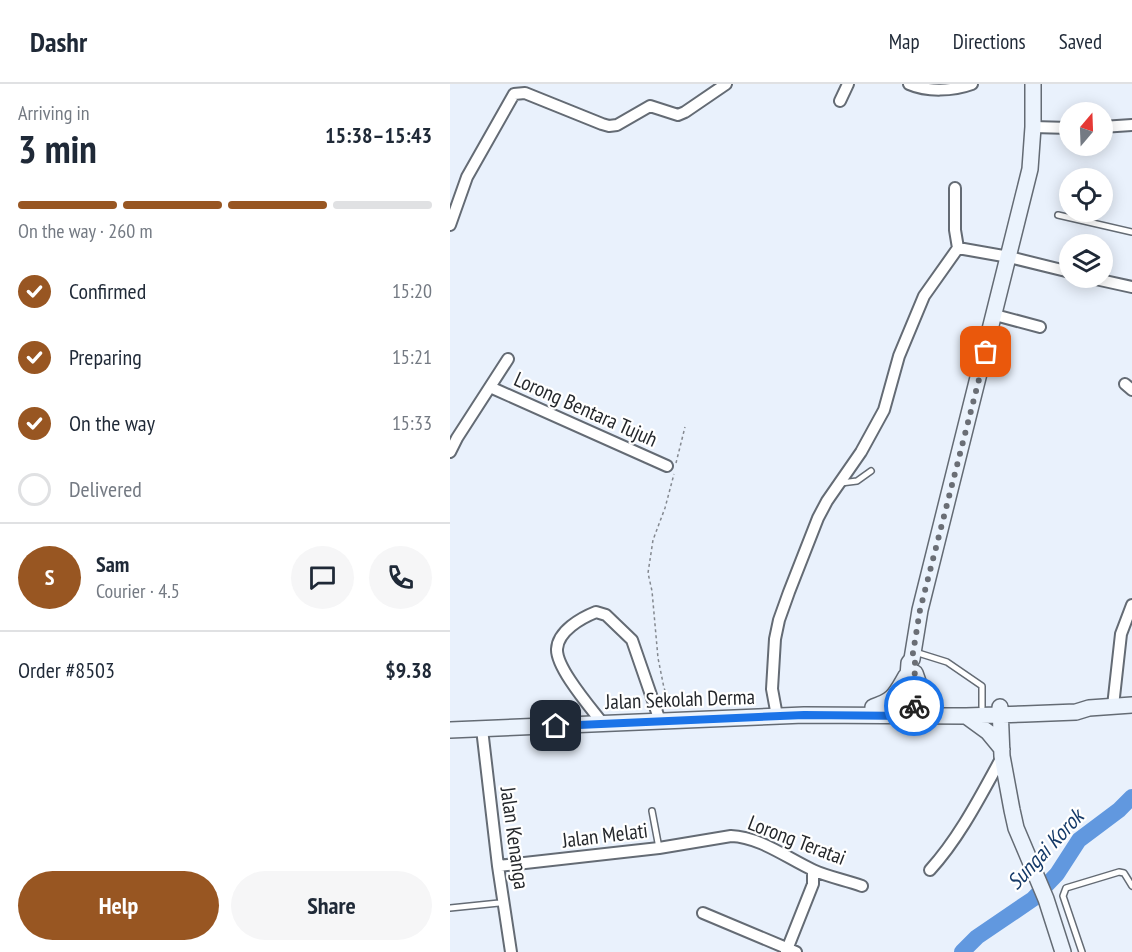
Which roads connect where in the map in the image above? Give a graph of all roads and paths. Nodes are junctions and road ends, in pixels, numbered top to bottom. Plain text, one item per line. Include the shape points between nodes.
1 (726, 84) edge
2 (848, 84) edge
3 (909, 84) edge
4 (972, 84) edge
5 (1033, 84) edge
6 (840, 101) dead end
7 (1132, 125) edge
8 (1113, 126) edge
9 (1033, 127) junction
10 (1059, 128) edge
11 (955, 188) dead end
12 (1058, 215) dead end
13 (450, 225) edge
14 (1132, 232) edge
15 (958, 248) junction
16 (1009, 257) junction
17 (1059, 269) edge
18 (1113, 283) edge
19 (1132, 287) edge
20 (995, 315) junction
21 (1040, 327) dead end
22 (508, 359) dead end
23 (490, 387) junction
24 (685, 426) dead end
25 (450, 452) edge
26 (667, 466) dead end
27 (872, 471) dead end
28 (839, 483) junction
29 (1132, 605) edge
30 (912, 664) junction
31 (1132, 705) edge
32 (932, 706) junction
33 (1113, 706) junction
34 (873, 707) junction
35 (982, 707) junction
36 (1089, 708) junction
37 (910, 711) junction
38 (1000, 711) junction
39 (1025, 714) junction
40 (804, 715) junction
41 (777, 716) junction
42 (966, 716) junction
43 (676, 720) junction
44 (660, 721) junction
45 (603, 724) junction
46 (482, 729) junction
47 (450, 730) edge
48 (1002, 753) junction
49 (652, 812) dead end
50 (716, 838) joint
51 (659, 848) junction
52 (498, 866) junction
53 (813, 870) junction
54 (930, 870) dead end
55 (862, 886) dead end
56 (1132, 886) edge
57 (504, 901) junction
58 (450, 908) edge
59 (703, 913) dead end
60 (1074, 927) junction
61 (1057, 932) junction
62 (790, 951) edge
63 (511, 952) edge
64 (1063, 952) edge
65 (1082, 952) edge

1 - 13 street via 685,112 674,115 650,106 613,126 525,93 514,94 467,177
2 - 6 street
3 - 4 street via 933,90
5 - 9 street
7 - 8 street
9 - 10 street
9 - 16 street via 1030,169
11 - 15 street
12 - 14 lane
15 - 16 street
15 - 28 street via 924,296 899,356 884,410
16 - 17 street
16 - 20 street
18 - 19 street
20 - 21 street
20 - 30 street via 920,610
22 - 23 street
23 - 25 street
23 - 26 street, Lorong Bentara Tujuh
24 - 43 path via 666,508 653,540 648,573 658,658
27 - 28 lane via 857,481
28 - 41 street via 818,518 779,620 772,689
29 - 33 street via 1123,625
30 - 32 street via 922,693
30 - 34 street via 894,698
30 - 35 lane via 948,662 982,686
30 - 37 street
31 - 33 street, Jalan Sekolah Derma
32 - 35 street, Jalan Sekolah Derma
32 - 37 street, Jalan Sekolah Derma
33 - 36 street, Jalan Sekolah Derma
34 - 37 street, Jalan Sekolah Derma
34 - 40 street, Jalan Sekolah Derma
35 - 38 street, Jalan Sekolah Derma
36 - 38 street, Jalan Sekolah Derma via 1076,704
36 - 39 street, Jalan Sekolah Derma
37 - 40 street, Jalan Sekolah Derma
37 - 42 street, Jalan Sekolah Derma
38 - 39 street, Jalan Sekolah Derma
38 - 42 street, Jalan Sekolah Derma
38 - 48 street
39 - 48 street via 1011,727
40 - 41 street, Jalan Sekolah Derma
41 - 43 street, Jalan Sekolah Derma
42 - 48 street via 988,732
43 - 44 street, Jalan Sekolah Derma
44 - 45 street, Jalan Sekolah Derma
44 - 45 street via 632,640 606,615 596,612 572,625 557,647 558,658
45 - 46 street, Jalan Sekolah Derma
46 - 47 street, Jalan Sekolah Derma
46 - 52 street, Jalan Kenanga
48 - 54 street via 960,830
48 - 61 street via 1014,819
49 - 51 lane
50 - 51 street, Jalan Melati
50 - 53 street, Lorong Teratai via 742,836
51 - 52 street, Jalan Melati
52 - 57 street, Jalan Kenanga
53 - 55 street, Lorong Teratai
53 - 62 street via 813,884
56 - 60 lane via 1119,872 1066,888 1064,896
57 - 58 lane
57 - 63 street, Jalan Kenanga
59 - 62 street
60 - 61 lane
60 - 65 lane
61 - 64 street

